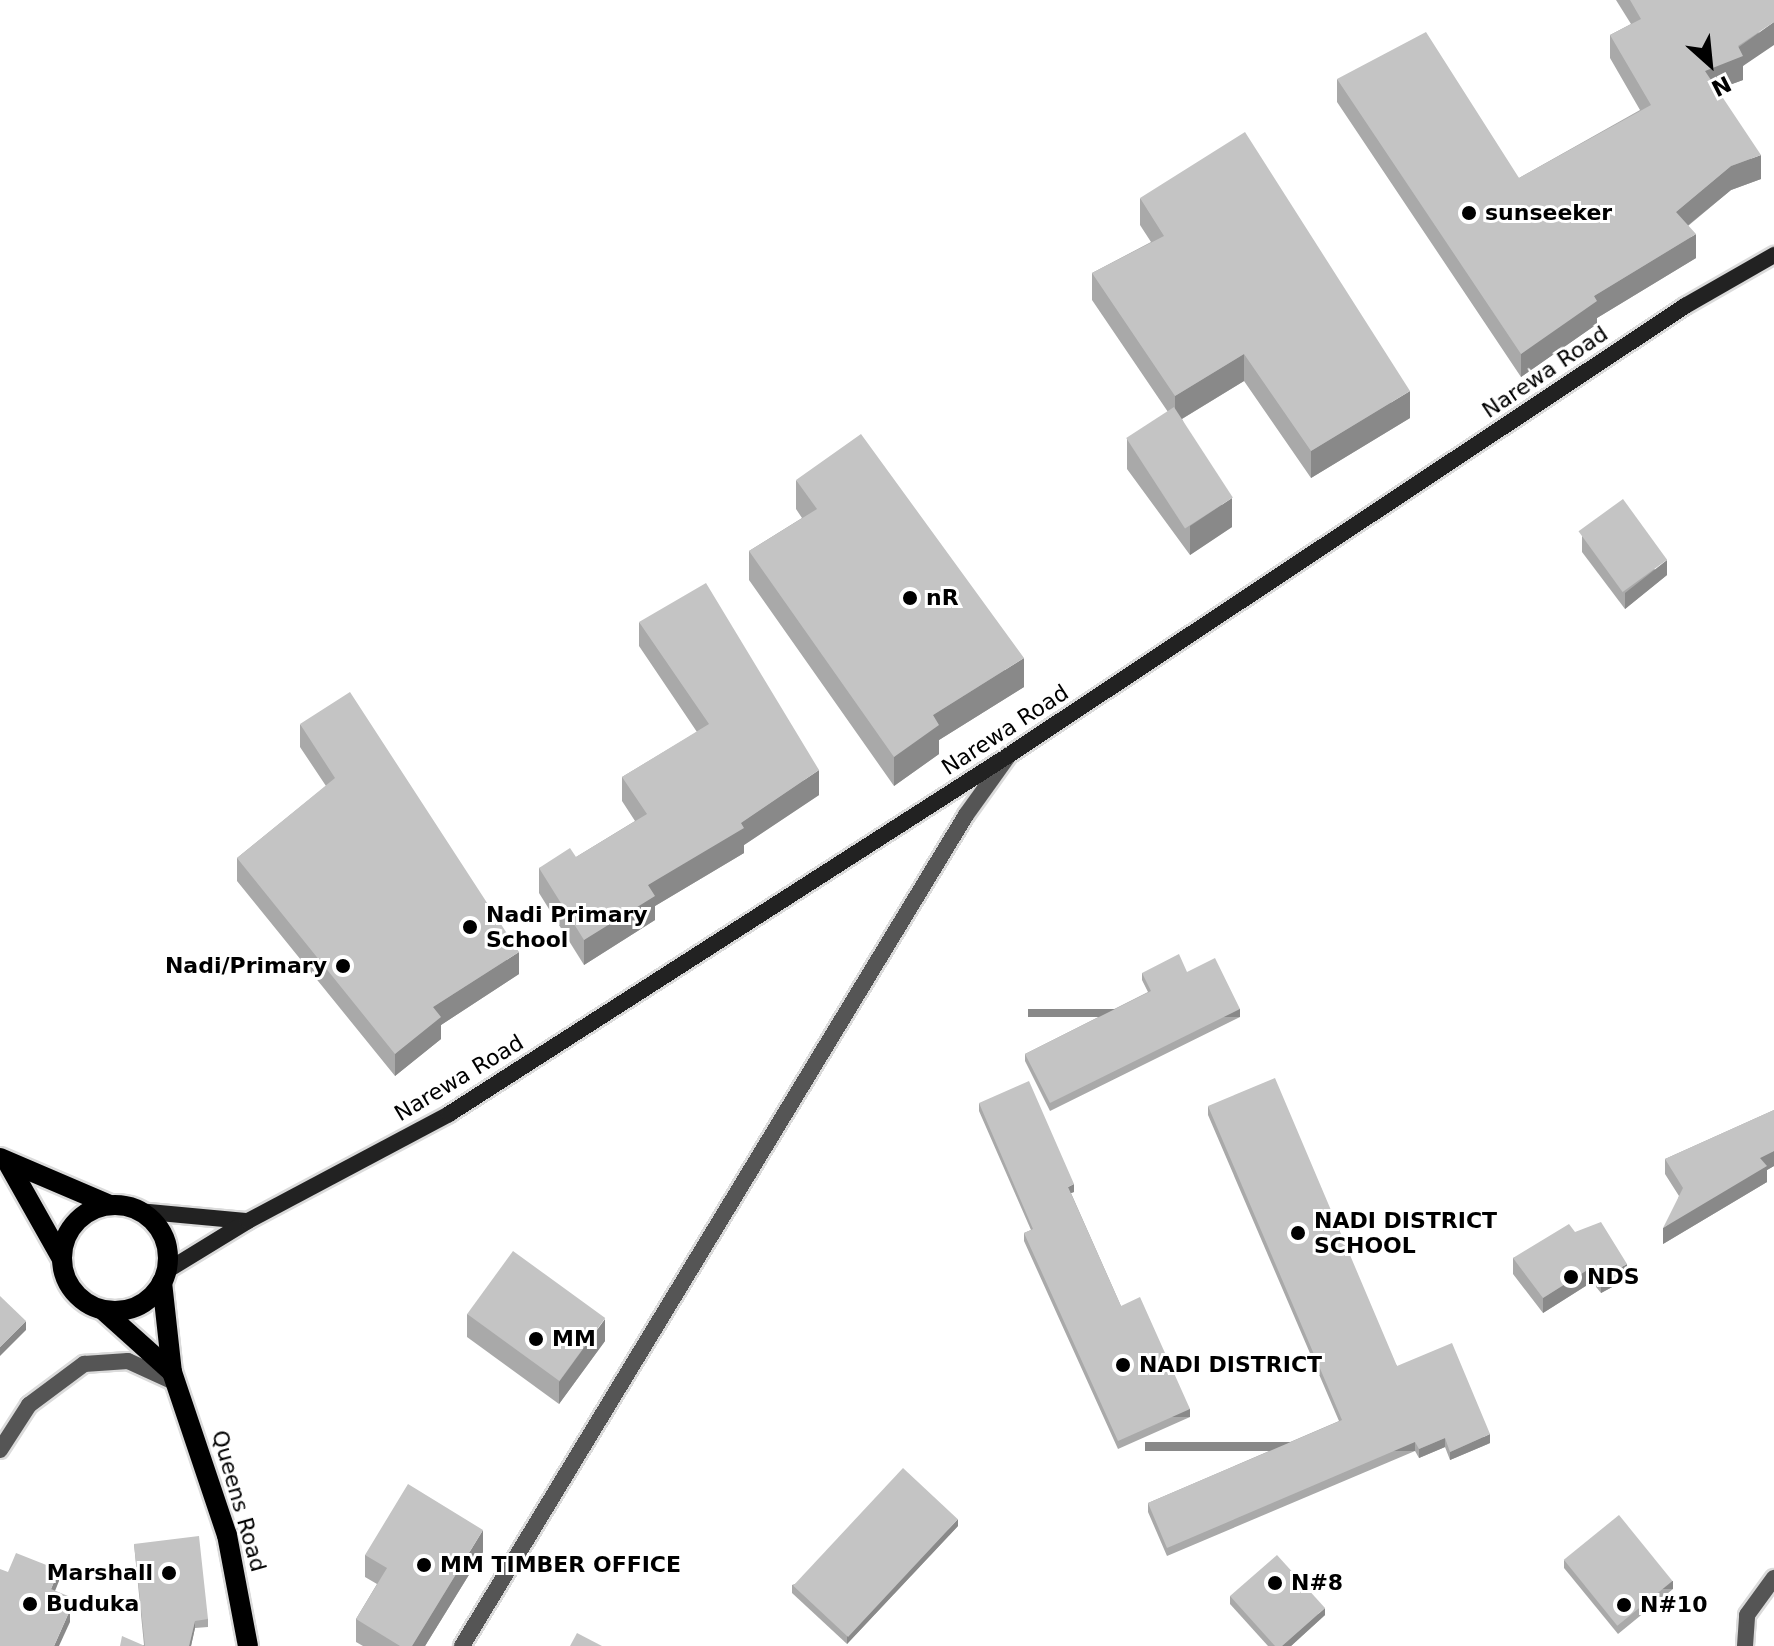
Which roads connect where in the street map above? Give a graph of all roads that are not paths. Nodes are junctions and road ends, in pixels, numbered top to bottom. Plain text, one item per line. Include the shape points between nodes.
1 (1774, 255) edge
2 (1009, 755) junction
3 (4, 1162) edge
4 (110, 1205) junction
5 (138, 1211) junction
6 (248, 1221) junction
7 (62, 1259) junction
8 (165, 1276) junction
9 (104, 1311) junction
10 (174, 1377) junction
11 (0, 1450) edge
12 (1774, 1578) edge
13 (248, 1646) edge
14 (462, 1646) edge
15 (1745, 1646) edge

1 - 2 main road, Narewa Road via 1685,306
2 - 6 main road, Narewa Road via 449,1114
2 - 14 street via 966,815
3 - 4 main road
3 - 7 main road
4 - 5 main road
4 - 7 main road via 75,1222
5 - 6 main road
5 - 8 main road via 152,1219 167,1242
6 - 8 main road, Narewa Road
7 - 9 main road via 64,1275 79,1299
8 - 9 main road via 155,1295 132,1310
8 - 10 main road, Queens Road
9 - 10 main road, Queens Road
10 - 11 street via 128,1361 84,1364 29,1405
10 - 13 main road, Queens Road via 227,1535
12 - 15 street via 1747,1615

